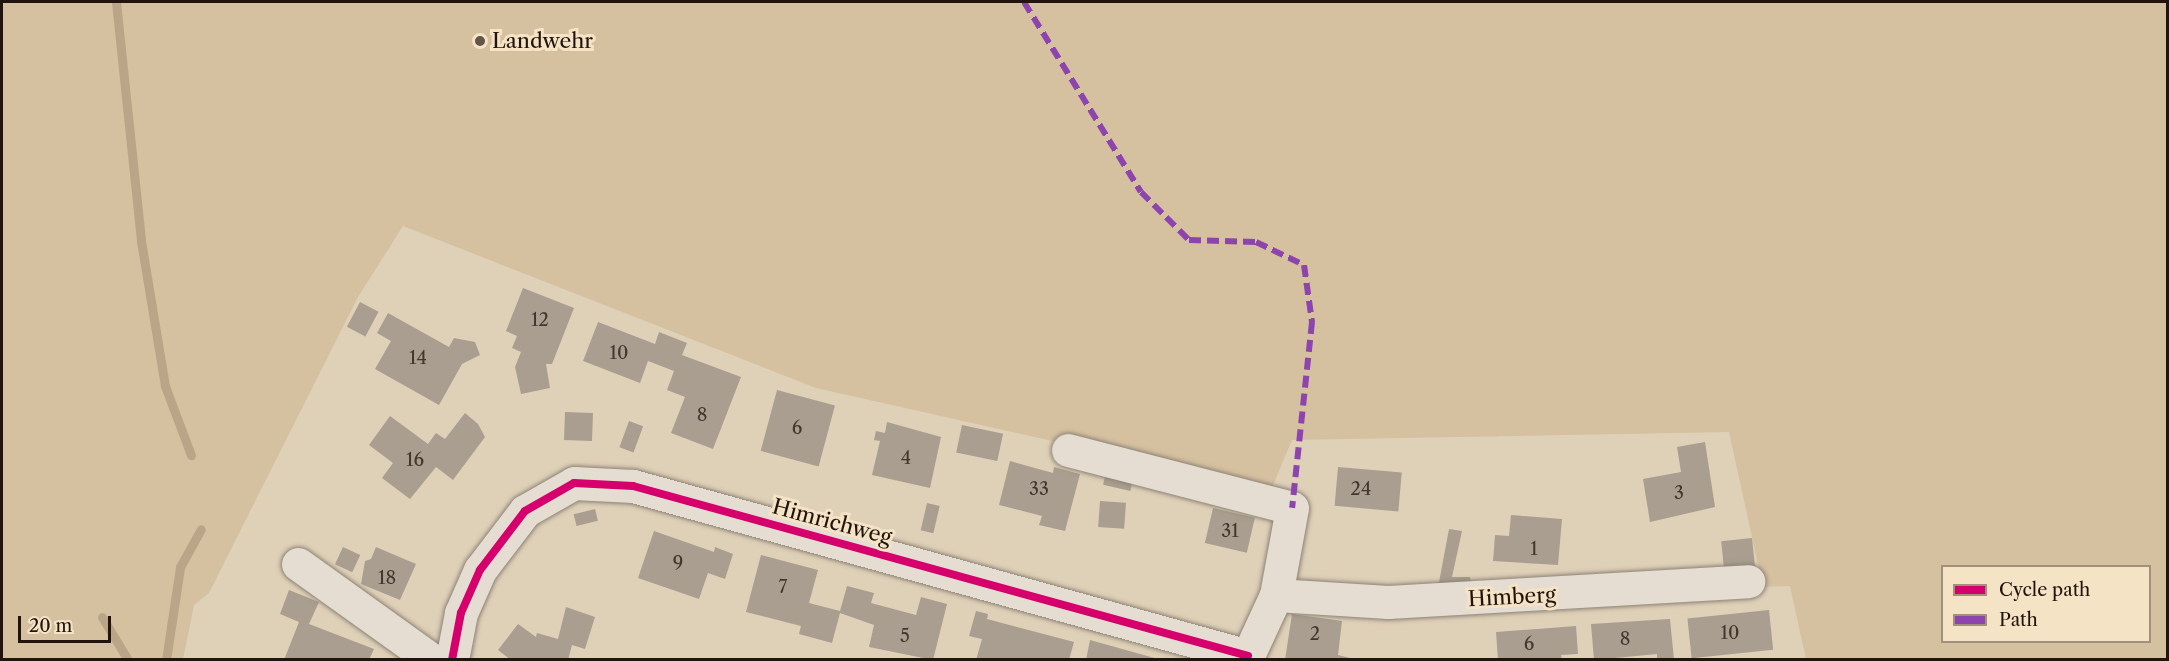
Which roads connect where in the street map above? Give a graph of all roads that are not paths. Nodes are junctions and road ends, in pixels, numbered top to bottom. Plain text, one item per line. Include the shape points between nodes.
1 (1068, 450) dead end
2 (298, 564) dead end
3 (1748, 581) dead end
4 (1276, 595) junction
5 (1247, 658) edge
6 (432, 660) edge
7 (452, 660) edge

1 - 4 street via 1292,508
2 - 6 street
3 - 4 street, Himberg via 1389,602
4 - 5 street
5 - 7 street, Himrichweg via 633,486 574,483 525,512 480,570 461,613

